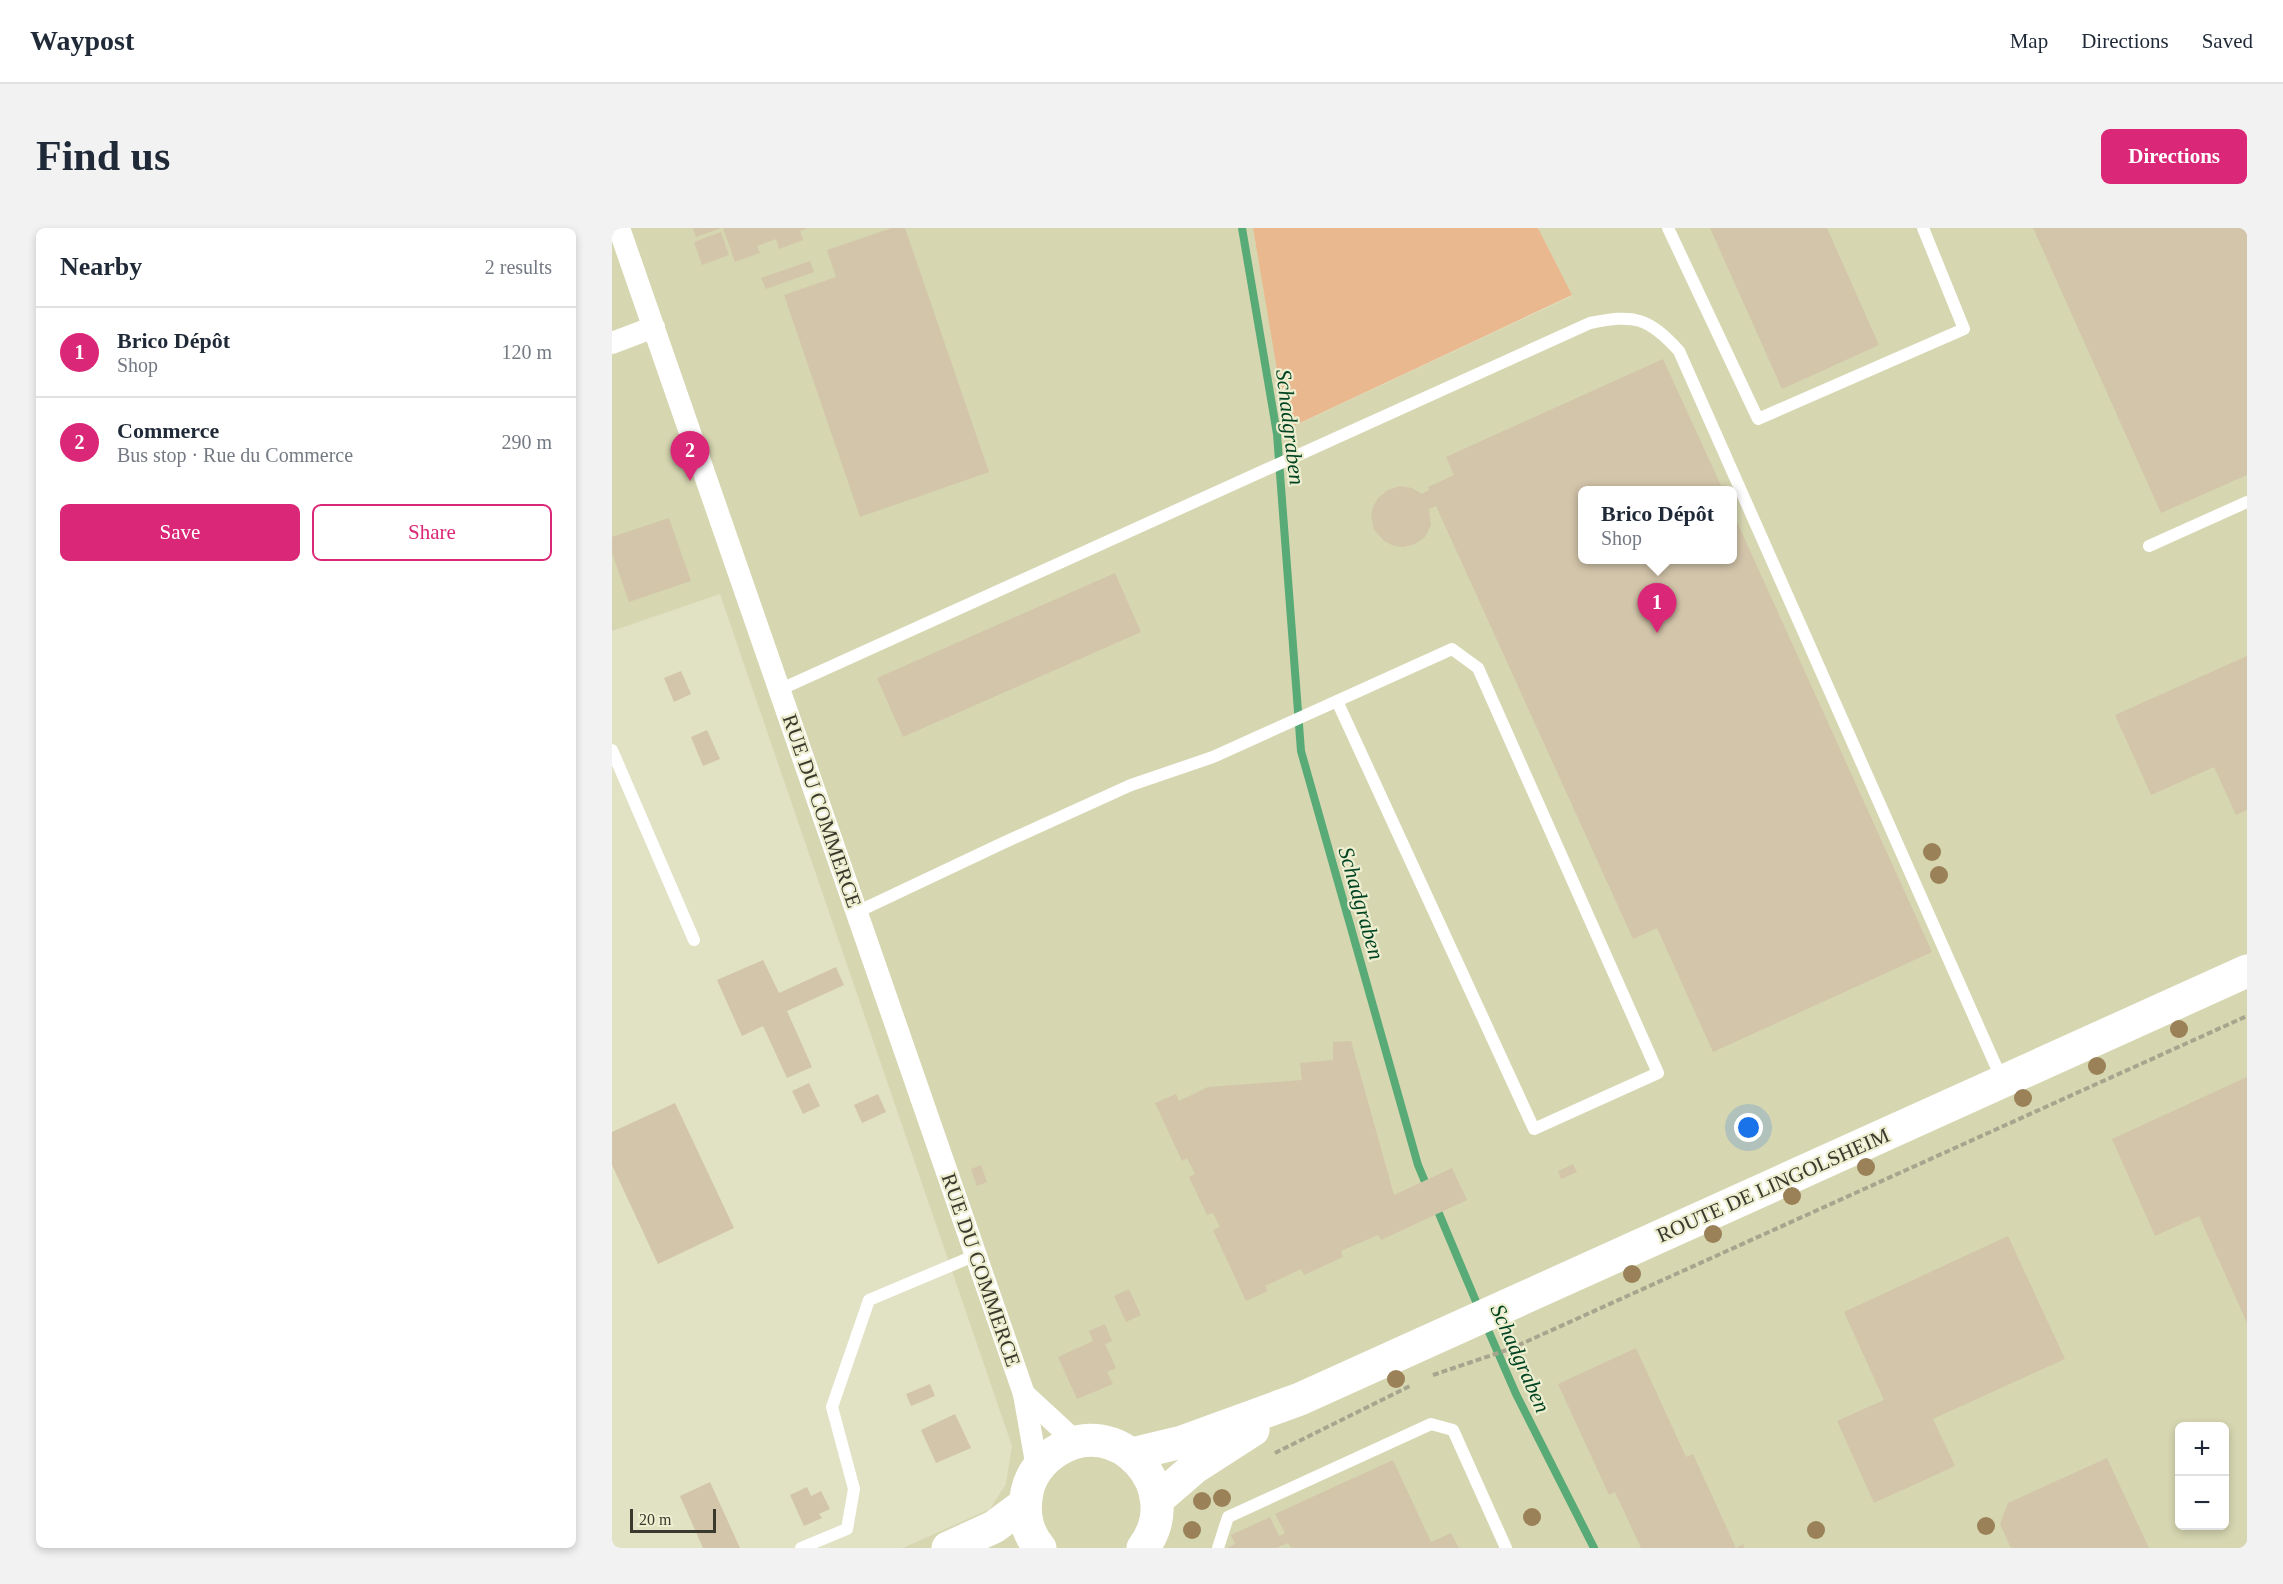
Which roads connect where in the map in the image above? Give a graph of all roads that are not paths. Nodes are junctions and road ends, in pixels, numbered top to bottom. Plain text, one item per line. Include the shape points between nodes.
1 (619, 228) edge
2 (1668, 228) edge
3 (1923, 228) edge
4 (654, 327) junction
5 (612, 343) edge
6 (2247, 502) edge
7 (2149, 546) dead end
8 (779, 690) junction
9 (1337, 701) junction
10 (612, 750) edge
11 (857, 912) junction
12 (694, 940) dead end
13 (2247, 971) edge
14 (2003, 1082) junction
15 (976, 1255) junction
16 (1024, 1394) junction
17 (1300, 1399) junction
18 (1076, 1442) junction
19 (1132, 1454) junction
20 (1037, 1468) junction
21 (1157, 1500) junction
22 (1025, 1504) junction
23 (801, 1548) edge
24 (948, 1548) edge
25 (1040, 1548) edge
26 (1143, 1548) edge
27 (1218, 1548) edge
28 (1506, 1548) edge

1 - 4 street, RUE DU COMMERCE
2 - 3 lane via 1758,419 1964,329
4 - 5 street
4 - 8 street, RUE DU COMMERCE
6 - 7 lane
8 - 11 street, RUE DU COMMERCE
8 - 14 lane via 1590,323 1619,317 1644,322 1661,331 1679,351
9 - 9 lane via 1534,1129 1658,1073 1478,668 1452,649
9 - 11 lane via 1214,757 1131,785
10 - 12 lane
11 - 15 street, RUE DU COMMERCE
13 - 14 main road, ROUTE DE LINGOLSHEIM
14 - 17 main road, ROUTE DE LINGOLSHEIM
15 - 16 street, RUE DU COMMERCE
15 - 23 lane via 869,1300 832,1407 854,1489 847,1529
16 - 18 street, RUE DU COMMERCE
16 - 20 street, RUE DU COMMERCE
17 - 19 main road via 1182,1442
17 - 21 main road via 1194,1468
18 - 19 main road via 1095,1440
18 - 20 main road via 1048,1456
19 - 21 main road via 1153,1483
20 - 22 main road via 1028,1485
21 - 26 main road via 1156,1520
22 - 24 main road via 994,1527
22 - 25 main road via 1027,1524
27 - 28 lane via 1228,1517 1431,1424 1453,1430

